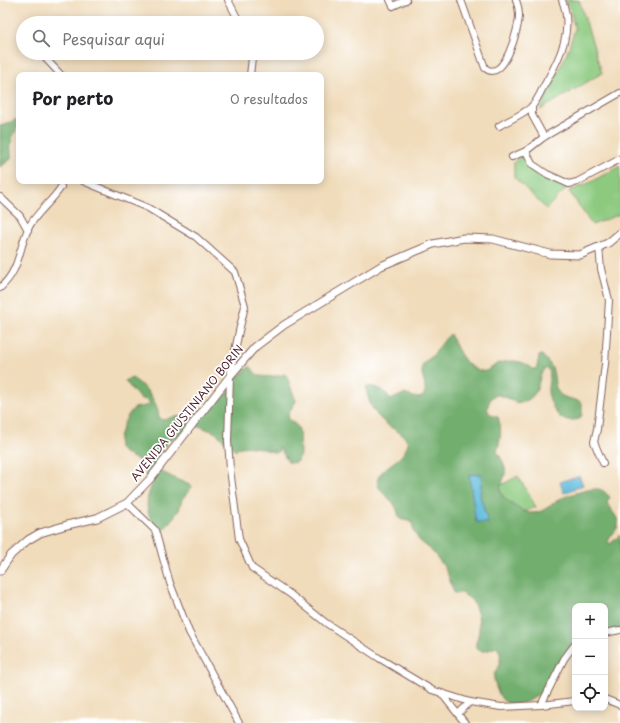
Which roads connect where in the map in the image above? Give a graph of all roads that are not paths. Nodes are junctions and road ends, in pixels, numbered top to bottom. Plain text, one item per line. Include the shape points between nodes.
1 (228, 0) edge
2 (390, 0) edge
3 (406, 0) edge
4 (461, 0) edge
5 (516, 0) edge
6 (562, 0) edge
7 (236, 16) edge
8 (47, 60) edge
9 (252, 60) edge
10 (58, 72) edge
11 (250, 72) edge
12 (620, 93) edge
13 (532, 106) junction
14 (499, 126) dead end
15 (544, 137) junction
16 (526, 151) junction
17 (512, 158) dead end
18 (620, 159) edge
19 (90, 184) edge
20 (61, 187) dead end
21 (0, 196) edge
22 (20, 216) junction
23 (35, 218) junction
24 (28, 230) junction
25 (620, 233) edge
26 (599, 247) junction
27 (0, 288) edge
28 (230, 376) junction
29 (603, 463) dead end
30 (127, 503) junction
31 (0, 571) edge
32 (620, 630) edge
33 (608, 632) edge
34 (572, 648) edge
35 (441, 692) junction
36 (608, 700) edge
37 (572, 701) edge
38 (470, 702) junction
39 (541, 705) junction
40 (620, 705) edge
41 (458, 714) junction
42 (239, 723) edge
43 (465, 723) edge

1 - 7 street
2 - 3 street via 393,6
4 - 5 street via 488,71 497,70 502,65 514,40 520,15
6 - 13 street via 567,23 565,42
8 - 10 street
9 - 11 street
12 - 15 street
13 - 14 street
13 - 15 street via 532,115
15 - 16 street
16 - 17 street
16 - 18 street via 532,164 568,184 577,182
19 - 28 street via 148,208 196,237 235,272 245,306
20 - 23 street
21 - 22 street
22 - 23 street
22 - 24 street
23 - 24 street
24 - 27 street via 15,269
25 - 26 main road, AVENIDA GIUSTINIANO BORIN
26 - 28 main road, AVENIDA GIUSTINIANO BORIN via 580,255 550,254 493,239 464,238 433,244 381,266 284,324 255,347
26 - 29 street via 601,269 609,300 606,364 594,442
28 - 30 main road, AVENIDA GIUSTINIANO BORIN via 150,479
28 - 35 street via 230,469 239,540 252,568 365,649 432,690
30 - 31 main road, AVENIDA GIUSTINIANO BORIN via 97,518 40,533 11,555
30 - 42 street via 155,530 170,583 189,632
32 - 33 street
34 - 39 street
35 - 38 street
35 - 41 street
36 - 40 street
37 - 39 street
38 - 39 street via 501,707
38 - 41 street
41 - 43 street

